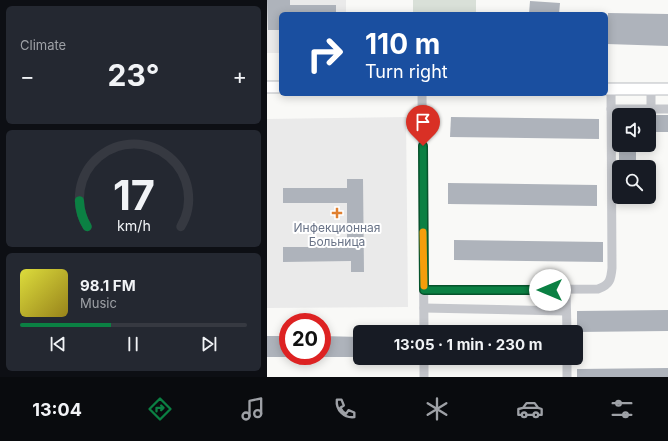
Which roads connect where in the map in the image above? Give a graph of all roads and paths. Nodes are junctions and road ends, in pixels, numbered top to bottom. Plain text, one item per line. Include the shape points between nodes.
1 (267, 87) edge
2 (279, 87) edge
3 (609, 89) edge
4 (651, 89) junction
5 (668, 89) edge
6 (422, 96) edge
7 (651, 108) edge
8 (611, 109) joint
9 (656, 109) edge
10 (668, 109) edge
11 (424, 290) junction
12 (566, 290) junction
13 (424, 308) junction
14 (566, 311) junction
15 (424, 325) edge
16 (567, 325) edge
17 (424, 365) edge
18 (567, 365) edge
19 (424, 377) edge
20 (567, 377) edge

1 - 2 main road
3 - 4 main road
3 - 8 street
4 - 5 main road
4 - 7 street
6 - 11 street
8 - 12 street via 611,277 605,287 599,290
9 - 10 street
11 - 12 street
11 - 13 street
12 - 14 street
13 - 14 street
13 - 15 street
14 - 16 street
17 - 19 street
18 - 20 street

